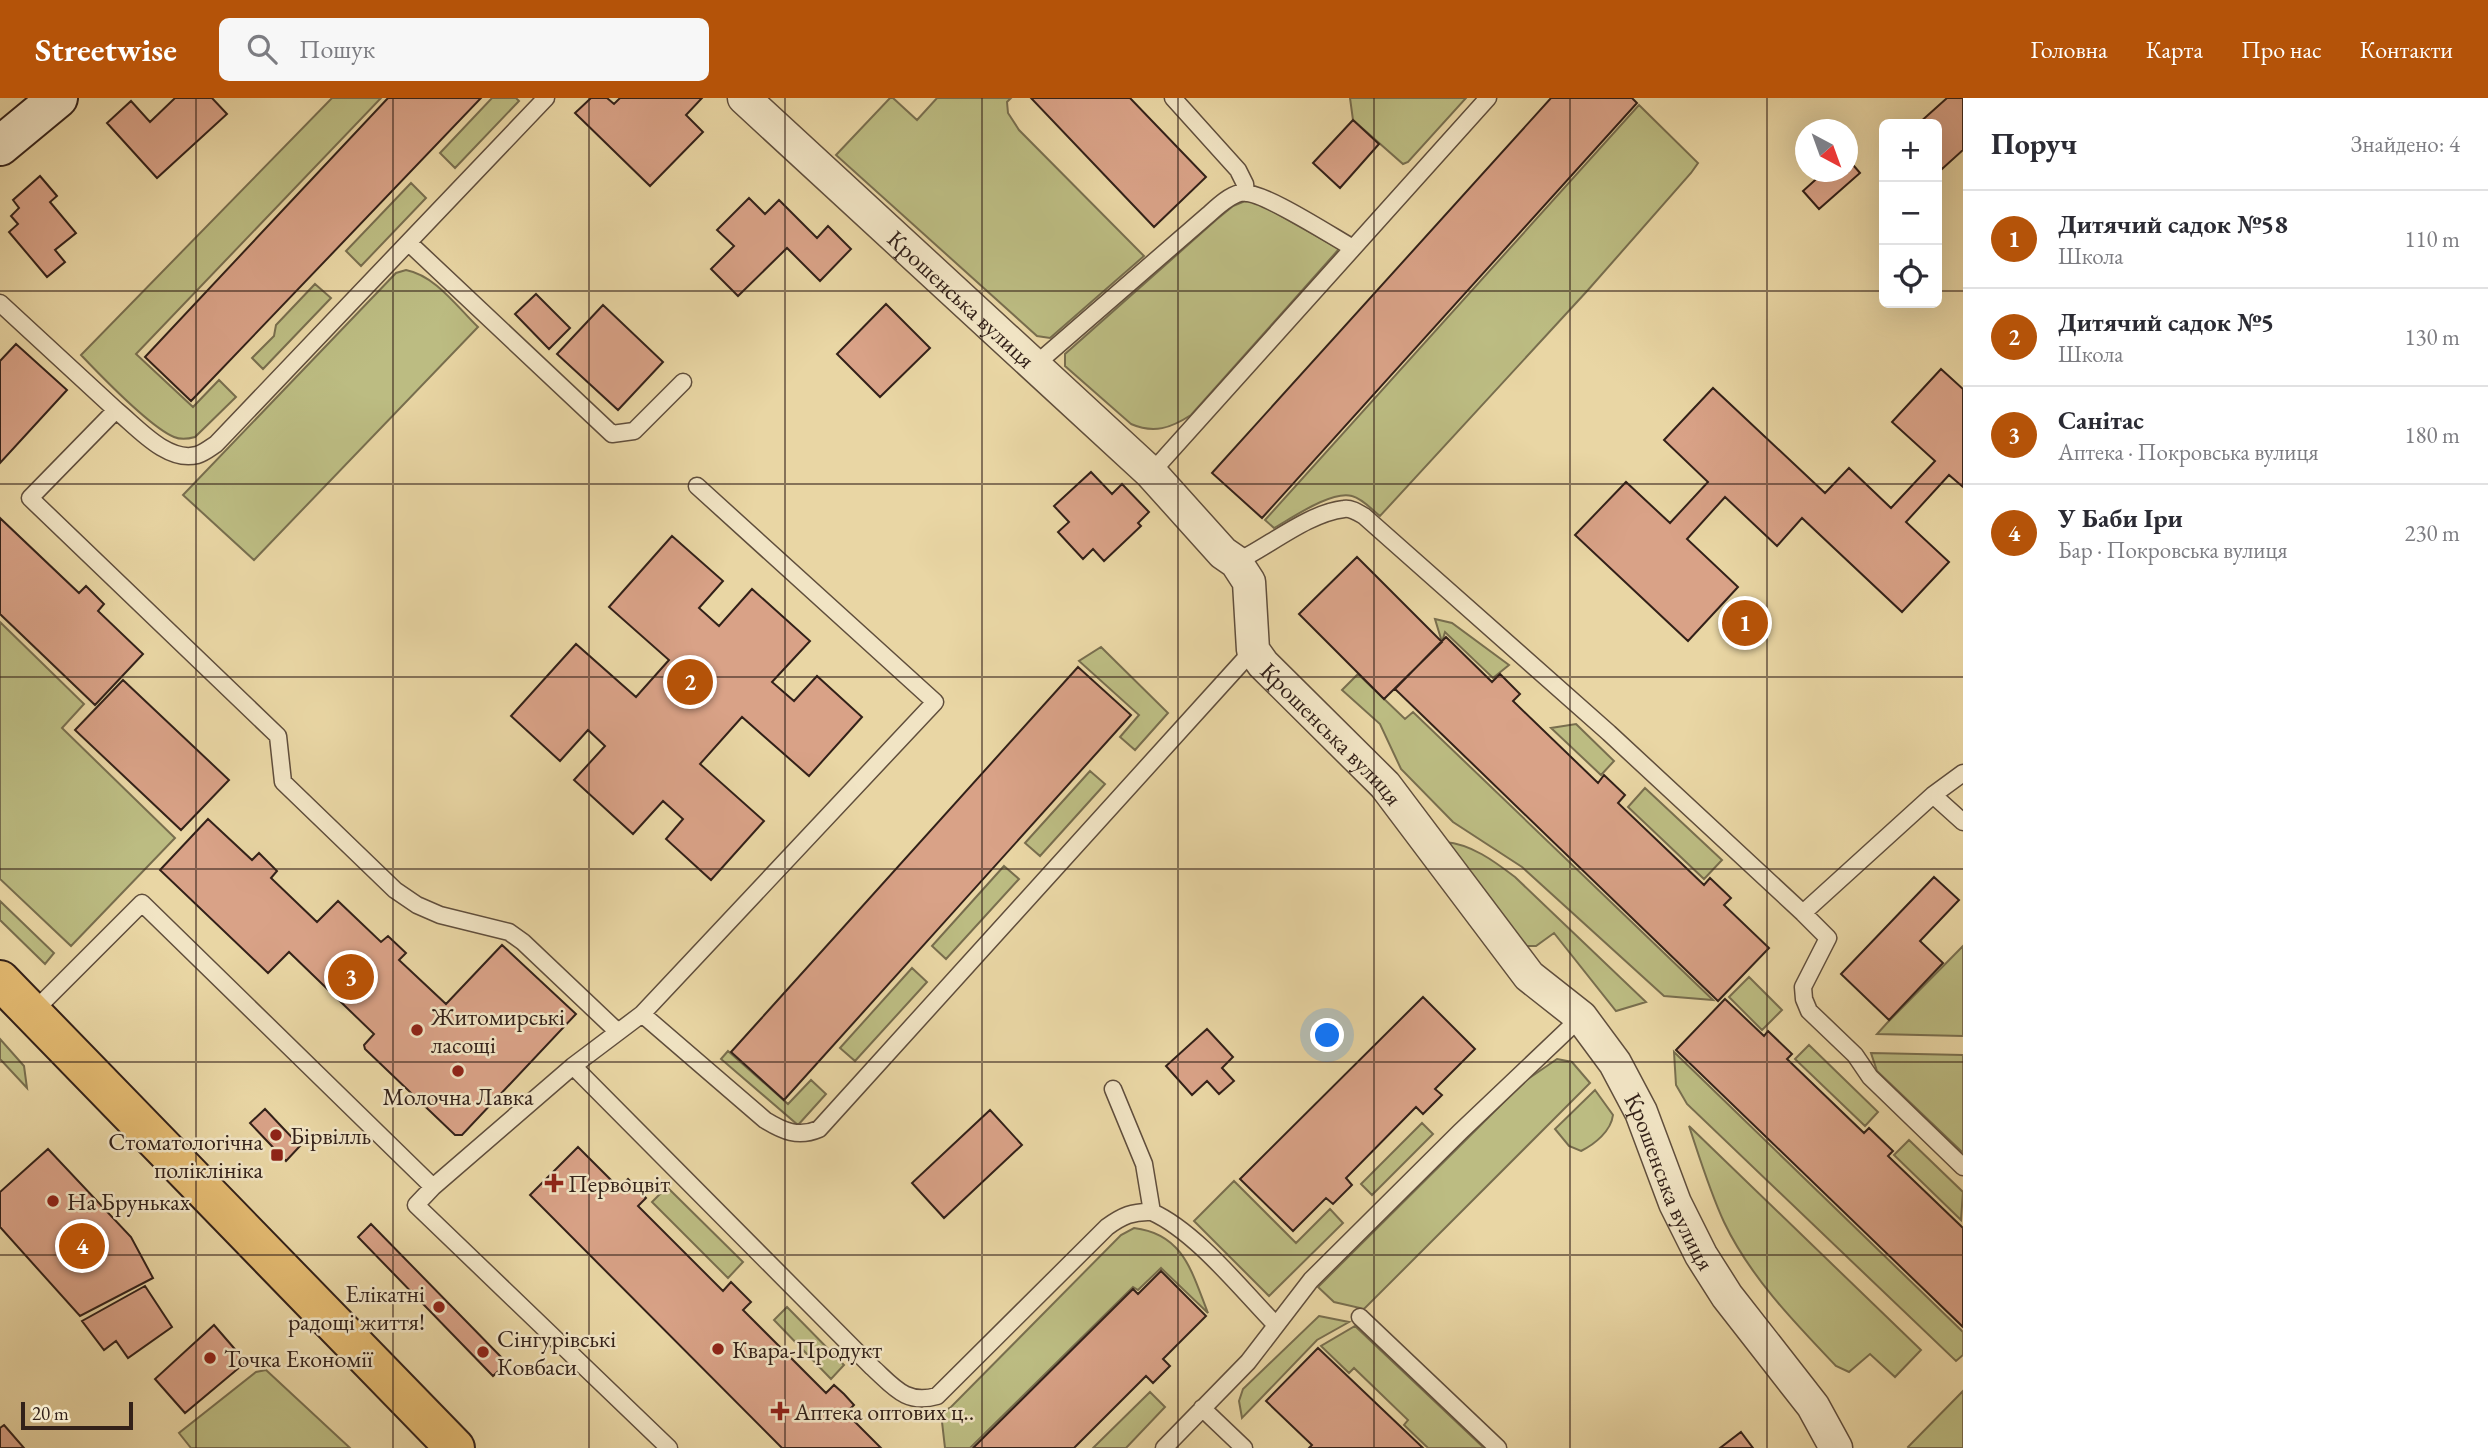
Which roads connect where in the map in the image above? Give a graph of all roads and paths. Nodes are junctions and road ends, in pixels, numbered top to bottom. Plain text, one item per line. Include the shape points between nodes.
1 (58, 98) edge
2 (546, 98) edge
3 (744, 98) edge
4 (1173, 98) edge
5 (1488, 98) edge
6 (0, 146) edge
7 (1246, 193) junction
8 (409, 243) junction
9 (1353, 248) junction
10 (0, 303) edge
11 (1035, 365) junction
12 (683, 382) dead end
13 (116, 410) junction
14 (1152, 473) junction
15 (697, 486) dead end
16 (1236, 562) junction
17 (1254, 650) junction
18 (1963, 773) edge
19 (1933, 795) junction
20 (1963, 822) edge
21 (1803, 913) junction
22 (0, 980) edge
23 (32, 1013) junction
24 (642, 1014) junction
25 (1581, 1017) junction
26 (618, 1032) junction
27 (573, 1066) junction
28 (1113, 1089) dead end
29 (1963, 1167) edge
30 (433, 1187) junction
31 (1152, 1212) junction
32 (1360, 1317) dead end
33 (1275, 1324) junction
34 (1202, 1408) junction
35 (456, 1448) edge
36 (669, 1448) edge
37 (1164, 1448) edge
38 (1244, 1448) edge
39 (1497, 1448) edge
40 (1836, 1448) edge

1 - 6 street
2 - 8 lane
3 - 11 street, Крошенська вулиця
4 - 7 lane via 1238,170
5 - 9 lane
7 - 9 lane via 1261,195
7 - 11 lane via 1208,215
8 - 12 lane via 612,434 634,430
8 - 13 lane via 216,444 200,454 176,454
9 - 14 lane
10 - 13 lane
11 - 14 street, Крошенська вулиця
13 - 26 lane via 30,498 278,736 283,782 395,890 440,915 509,932
14 - 16 street, Крошенська вулиця
15 - 24 lane via 935,702
16 - 17 street, Крошенська вулиця via 1249,582
16 - 21 lane via 1325,515 1345,509 1364,516
17 - 24 lane via 819,1129 797,1134 765,1120
17 - 25 street, Крошенська вулиця via 1385,785 1529,976
18 - 19 lane
19 - 20 lane
19 - 21 lane
21 - 29 lane via 1828,938 1803,987 1809,1011
22 - 23 highway
23 - 30 lane via 142,903
23 - 35 highway
24 - 26 lane
25 - 33 lane via 1311,1280
25 - 40 street, Крошенська вулиця via 1615,1063 1641,1112 1675,1203 1702,1255 1727,1296 1797,1384
26 - 27 lane
27 - 30 lane
27 - 31 lane via 872,1367 902,1395 914,1399 937,1396 1107,1227 1137,1211
28 - 31 lane via 1144,1164
30 - 36 lane via 416,1205
31 - 33 lane via 1185,1233
32 - 39 lane
33 - 34 lane via 1248,1362
34 - 37 lane
34 - 38 lane

